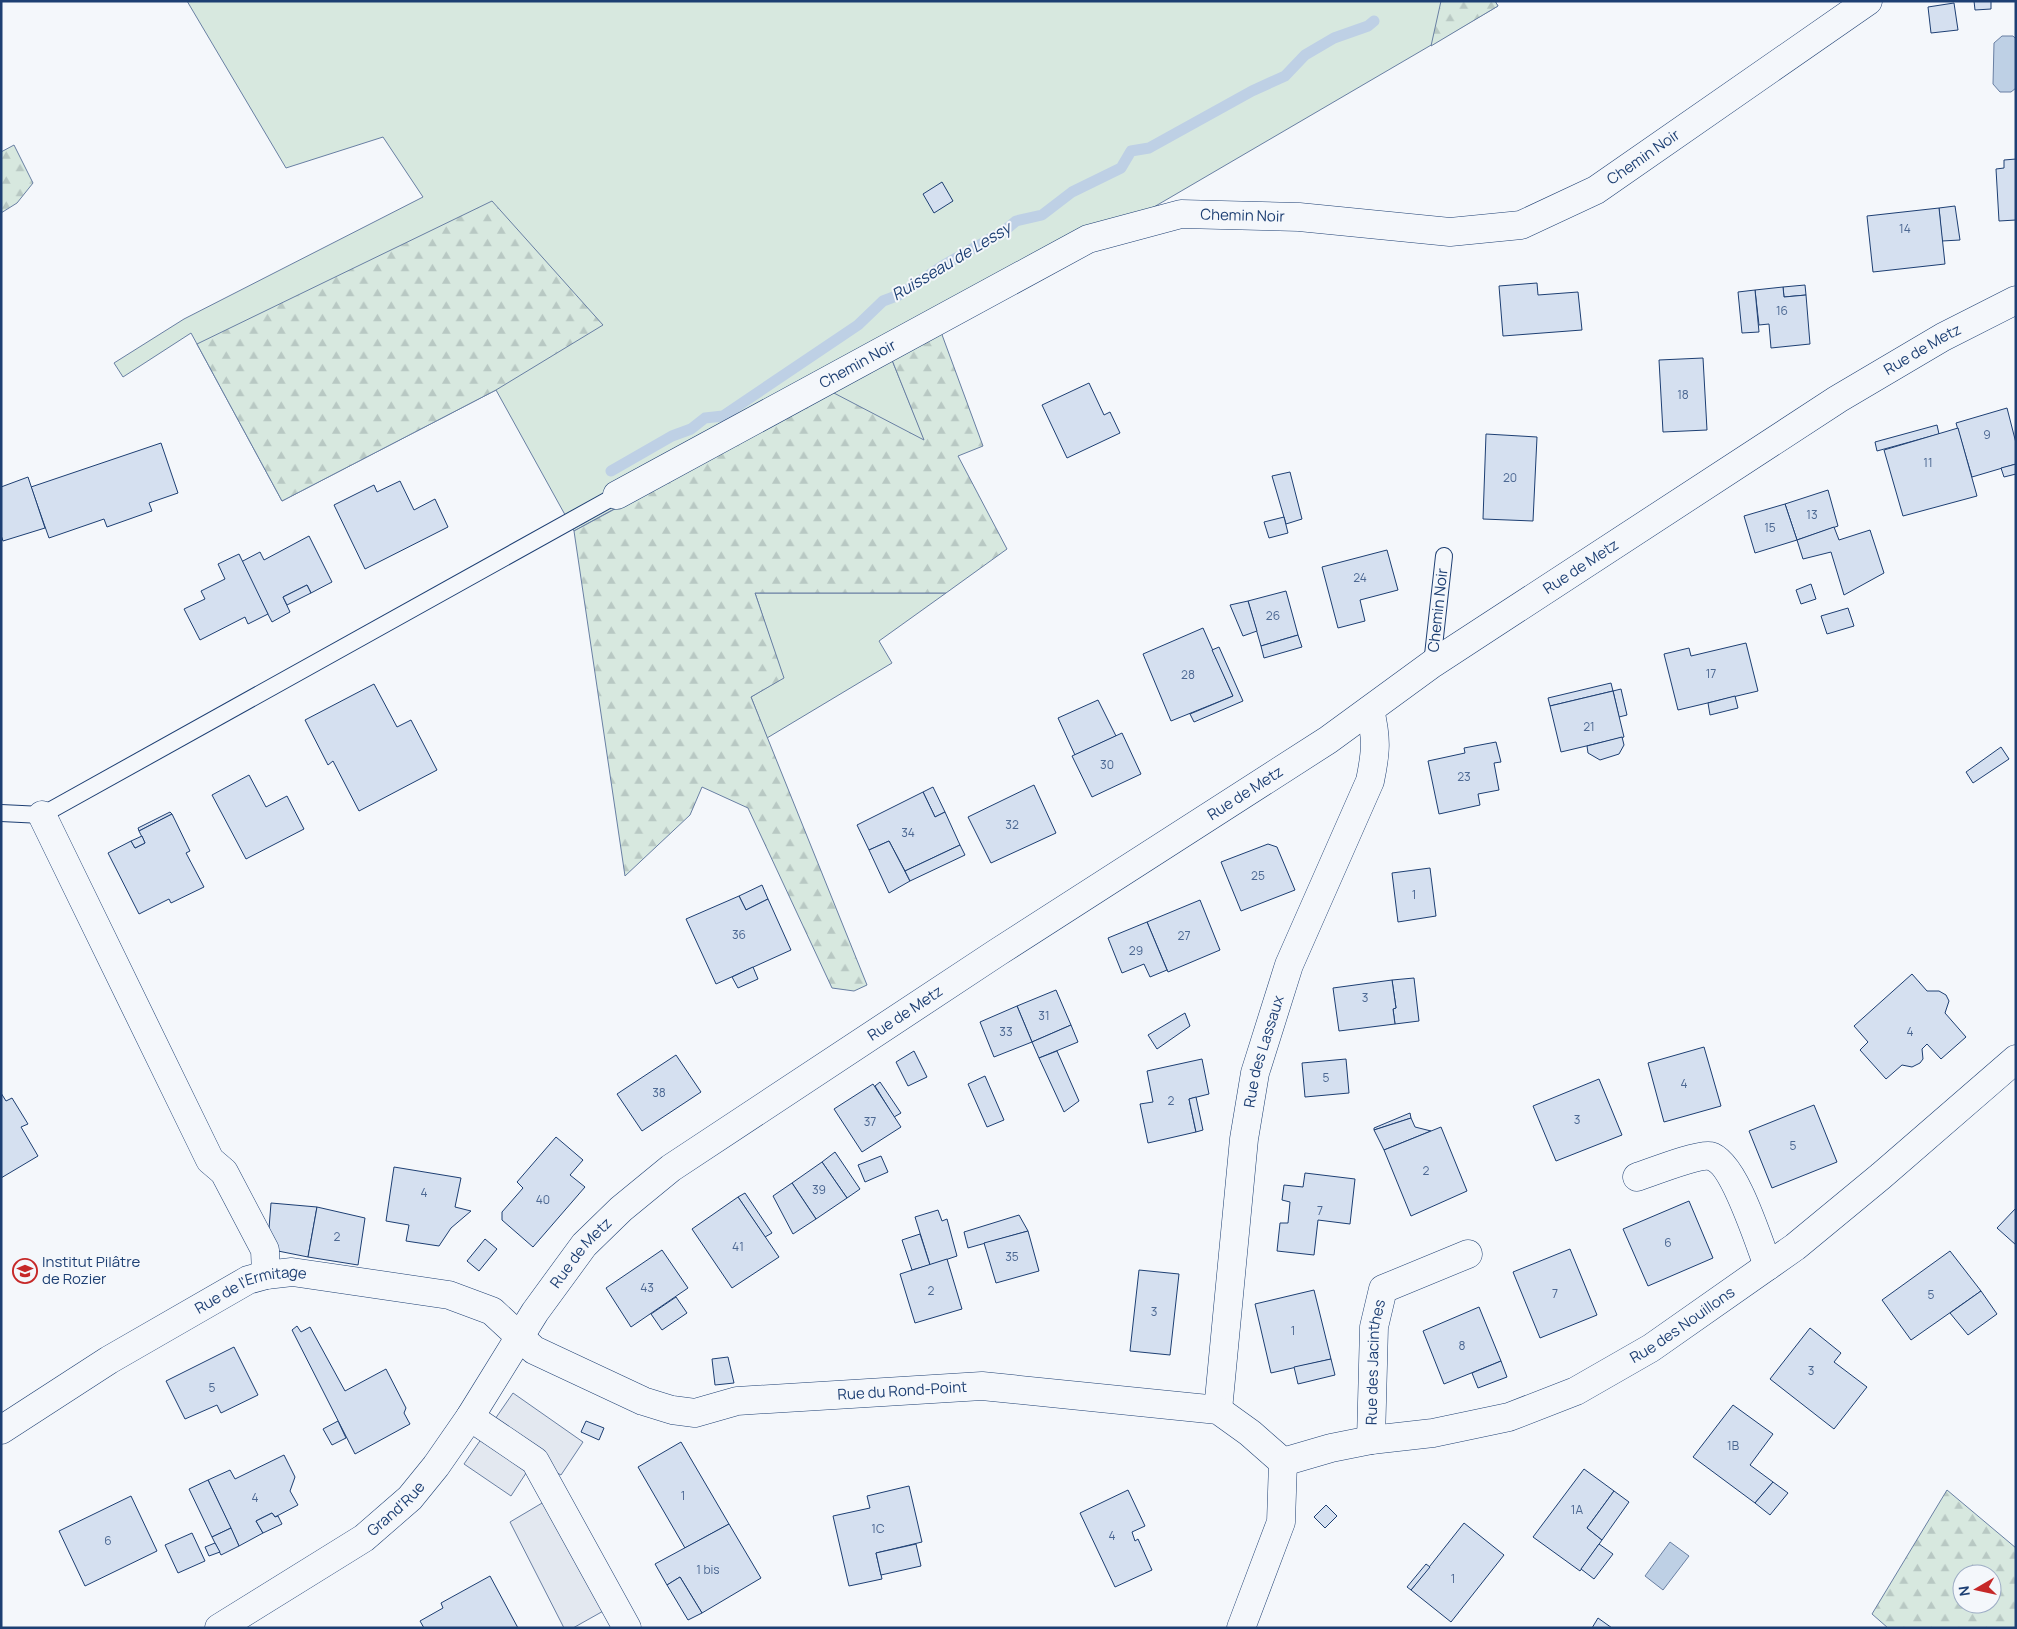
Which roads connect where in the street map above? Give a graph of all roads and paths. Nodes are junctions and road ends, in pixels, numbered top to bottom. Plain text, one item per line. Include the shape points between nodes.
1 (1868, 1) edge
2 (2016, 300) edge
3 (616, 495) joint
4 (1444, 556) dead end
5 (1432, 664) junction
6 (1370, 710) junction
7 (1, 813) edge
8 (42, 815) junction
9 (2016, 1060) edge
10 (1637, 1177) dead end
11 (1468, 1254) dead end
12 (1768, 1266) junction
13 (252, 1274) junction
14 (520, 1337) junction
15 (1218, 1410) junction
16 (470, 1417) junction
17 (1, 1430) edge
18 (1371, 1440) junction
19 (1283, 1462) junction
20 (218, 1628) edge
21 (627, 1628) edge
22 (1241, 1628) edge

1 - 3 street, Chemin Noir via 1596,190 1521,225 1450,232 1299,217 1181,214 1088,239
2 - 5 street, Rue de Metz via 1943,337 1838,399
3 - 8 lane
4 - 5 lane, Chemin Noir
5 - 6 street, Rue de Metz
6 - 14 street, Rue de Metz via 671,1168 584,1245
6 - 15 street, Rue des Lassaux via 1376,754 1370,781 1289,965 1255,1073 1244,1139
7 - 8 lane
8 - 13 street via 210,1160 224,1172 265,1250
9 - 12 street, Rue des Nouillons via 1882,1176
10 - 12 street via 1698,1157 1711,1156 1719,1161 1729,1171 1737,1188
11 - 18 street, Rue des Jacinthes via 1383,1289 1374,1327
12 - 18 street, Rue des Nouillons via 1651,1348 1576,1391 1509,1417 1433,1433
13 - 14 street, Rue de l'Ermitage via 292,1272 449,1295 492,1311
13 - 17 street, Rue de l'Ermitage
14 - 15 street, Rue du Rond-Point via 534,1350 643,1401 695,1413 737,1401 982,1386
14 - 16 street, Grand'Rue
15 - 19 street, Rue du Rond-Point
16 - 20 street, Grand'Rue via 410,1498 364,1538
16 - 21 street via 534,1461
18 - 19 street, Rue des Nouillons
19 - 22 street via 1281,1522

